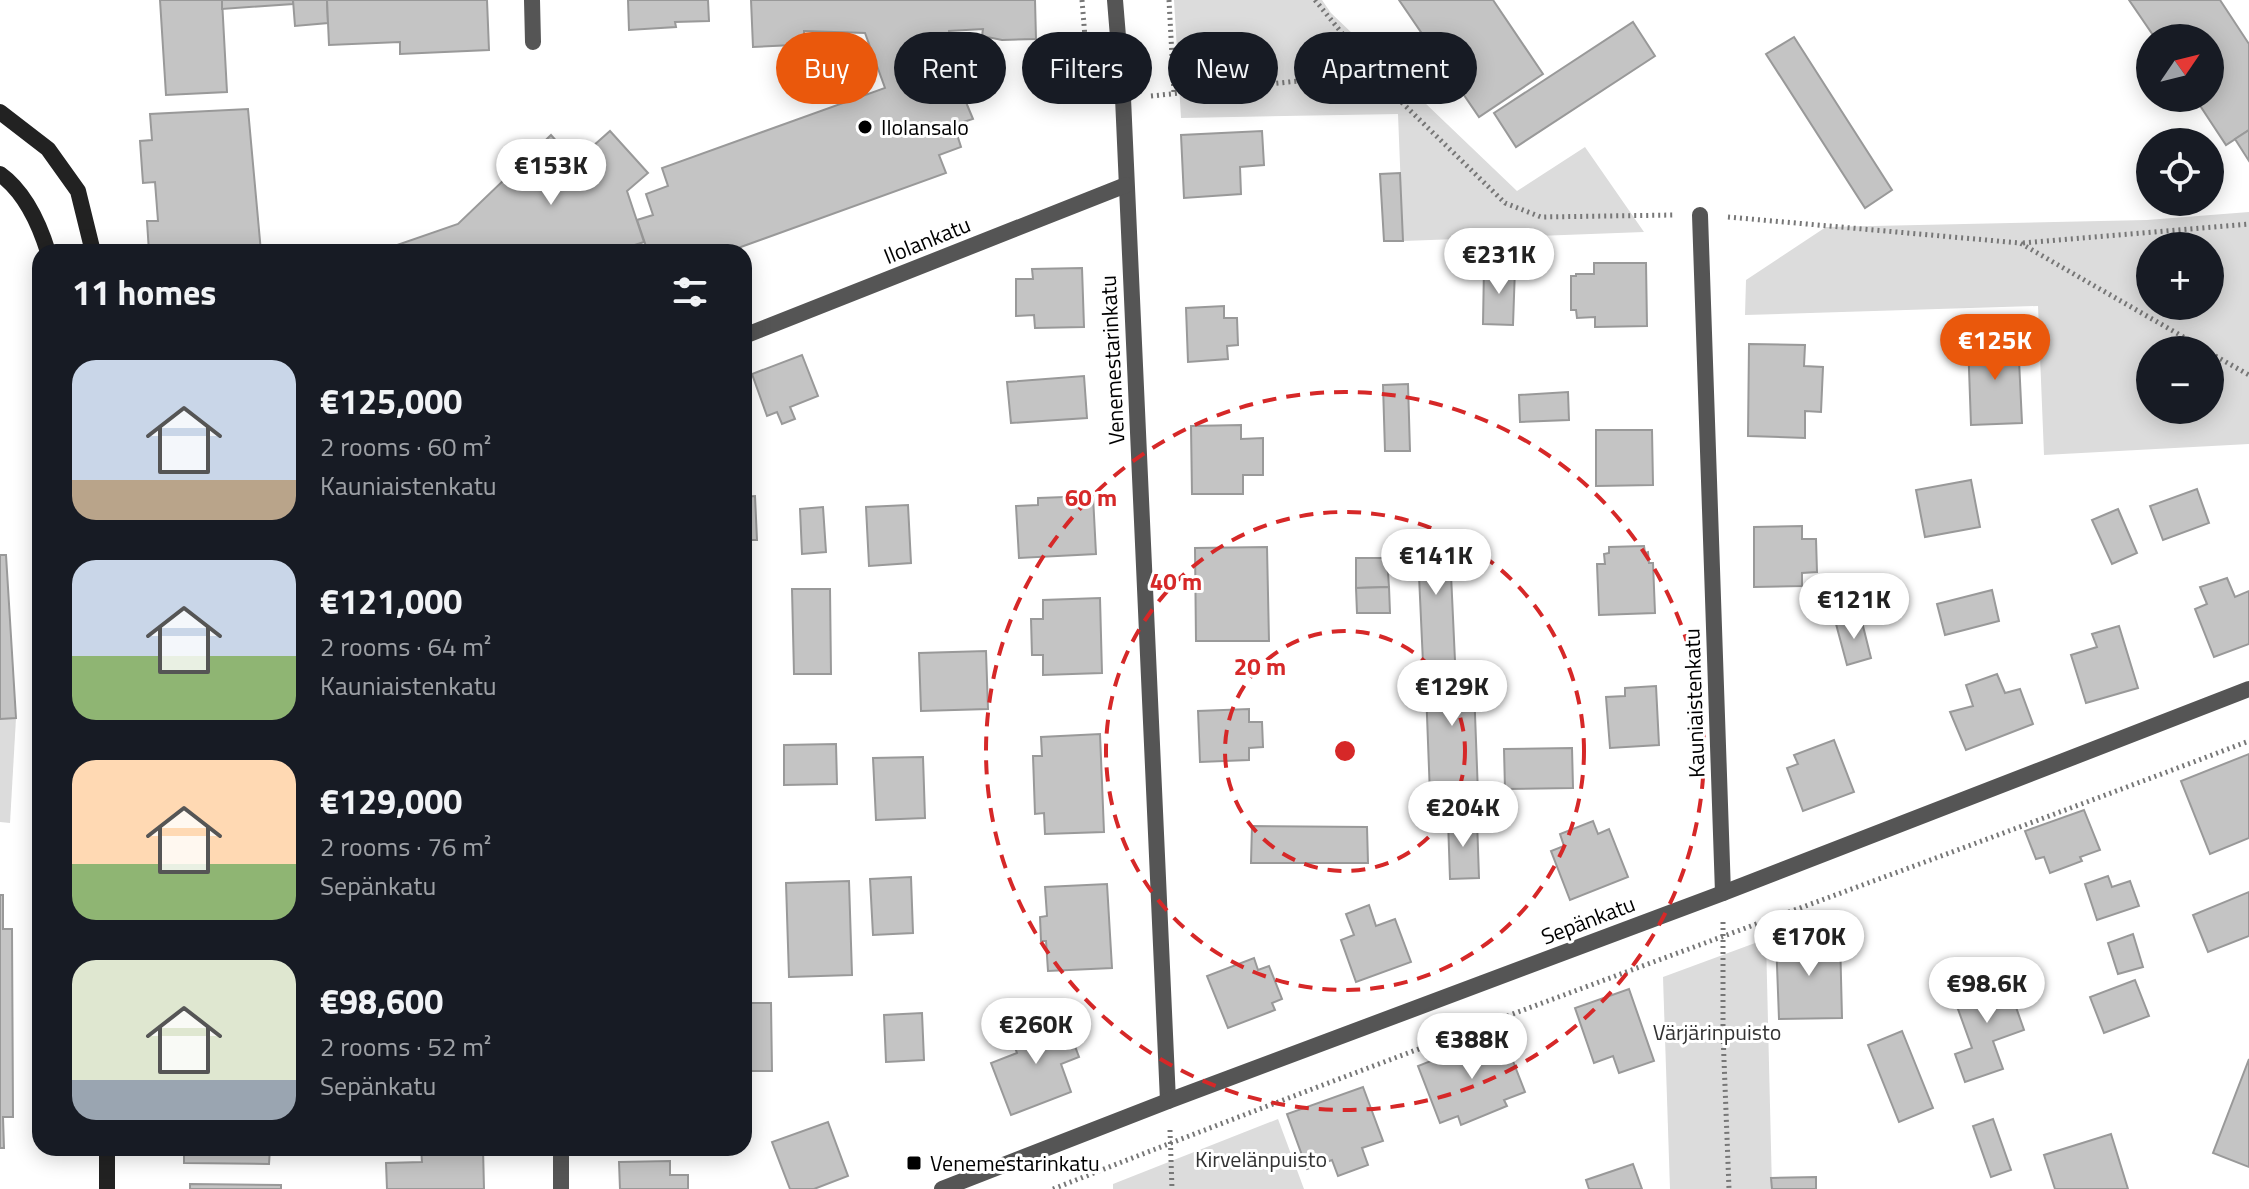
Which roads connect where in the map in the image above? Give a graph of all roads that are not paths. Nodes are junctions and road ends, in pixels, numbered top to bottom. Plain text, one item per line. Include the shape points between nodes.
1 (532, 0) edge
2 (1115, 0) edge
3 (533, 42) dead end
4 (0, 112) edge
5 (0, 174) edge
6 (1126, 185) junction
7 (1700, 215) road end
8 (45, 244) edge
9 (91, 244) edge
10 (752, 333) edge
11 (2249, 689) edge
12 (1723, 893) junction
13 (1168, 1101) junction
14 (107, 1156) edge
15 (561, 1156) edge
16 (107, 1189) edge
17 (561, 1189) edge
18 (942, 1189) edge

1 - 3 street
2 - 6 street, Venemestarinkatu
4 - 9 main road via 48,149 78,191
5 - 8 main road via 32,211
6 - 10 street, Ilolankatu
6 - 13 street, Venemestarinkatu
7 - 12 street, Kauniaistenkatu
11 - 12 street, Sepänkatu
12 - 13 street, Sepänkatu
13 - 18 street, Sepänkatu
14 - 16 main road
15 - 17 street

